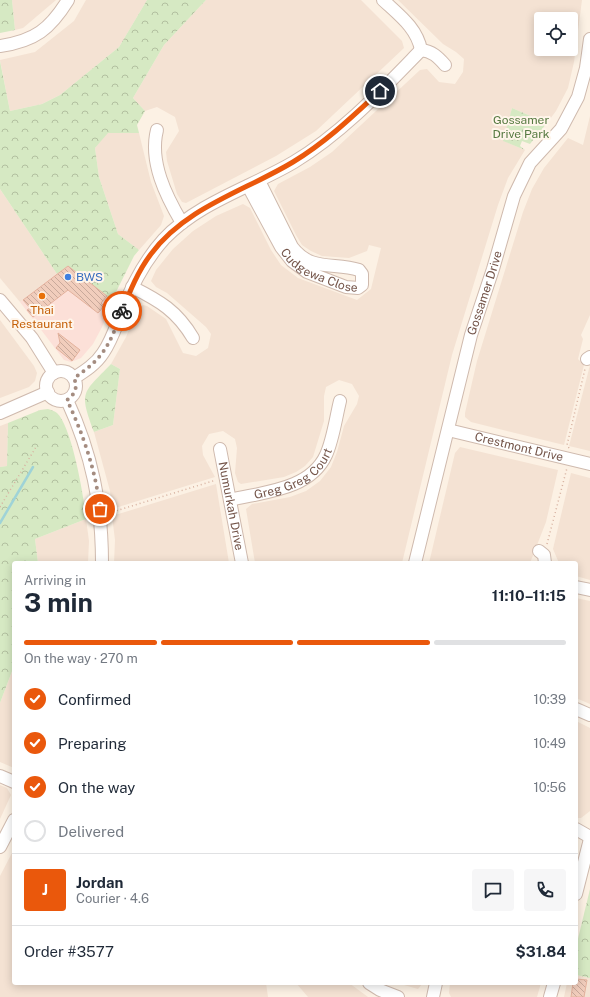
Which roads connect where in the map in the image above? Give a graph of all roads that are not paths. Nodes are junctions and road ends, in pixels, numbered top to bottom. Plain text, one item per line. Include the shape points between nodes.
1 (68, 0) edge
2 (383, 0) edge
3 (590, 39) edge
4 (0, 46) edge
5 (421, 50) junction
6 (445, 65) dead end
7 (157, 130) dead end
8 (254, 184) junction
9 (182, 223) junction
10 (132, 288) junction
11 (0, 300) edge
12 (193, 338) dead end
13 (54, 373) junction
14 (74, 378) junction
15 (48, 392) junction
16 (67, 400) junction
17 (340, 401) dead end
18 (0, 413) edge
19 (448, 430) junction
20 (220, 449) dead end
21 (590, 464) edge
22 (230, 500) junction
23 (102, 561) edge
24 (242, 561) edge
25 (416, 561) edge
26 (578, 587) edge
27 (590, 590) edge
28 (578, 710) edge
29 (590, 716) edge
30 (0, 776) edge
31 (12, 781) edge
32 (12, 824) edge
33 (578, 830) edge
34 (590, 838) edge
35 (0, 847) edge
36 (578, 886) edge
37 (372, 985) edge
38 (436, 985) edge
39 (553, 985) edge
40 (398, 997) edge
41 (433, 997) edge
42 (550, 997) edge

1 - 4 street via 55,20 38,34 15,44
2 - 5 street via 414,30
3 - 19 street, Gossamer Drive via 578,97 561,129 530,163 514,196 471,335
5 - 6 street via 435,55
5 - 8 street via 336,132 300,158
7 - 9 street via 154,144 160,177
8 - 8 street, Cudgewa Close via 298,255 314,263 359,270 362,274 362,285 358,288 346,287 307,272 292,261 281,247
8 - 9 street via 198,211
9 - 10 street via 151,254
10 - 12 street via 170,309
10 - 14 street via 103,354 90,368
11 - 13 street via 32,338
13 - 14 street via 63,371
13 - 15 street via 46,384
14 - 16 street via 74,393
15 - 16 street via 54,399
15 - 18 street
16 - 23 street via 89,457 98,496
17 - 22 street, Greg Greg Court via 326,455 313,473 294,485
19 - 21 street, Crestmont Drive
19 - 25 street, Gossamer Drive
20 - 22 street, Numurkah Drive
22 - 24 street, Numurkah Drive
26 - 27 street
28 - 29 street
30 - 31 street
32 - 35 street
33 - 34 street
34 - 36 street
37 - 40 street
38 - 41 street
39 - 42 street

